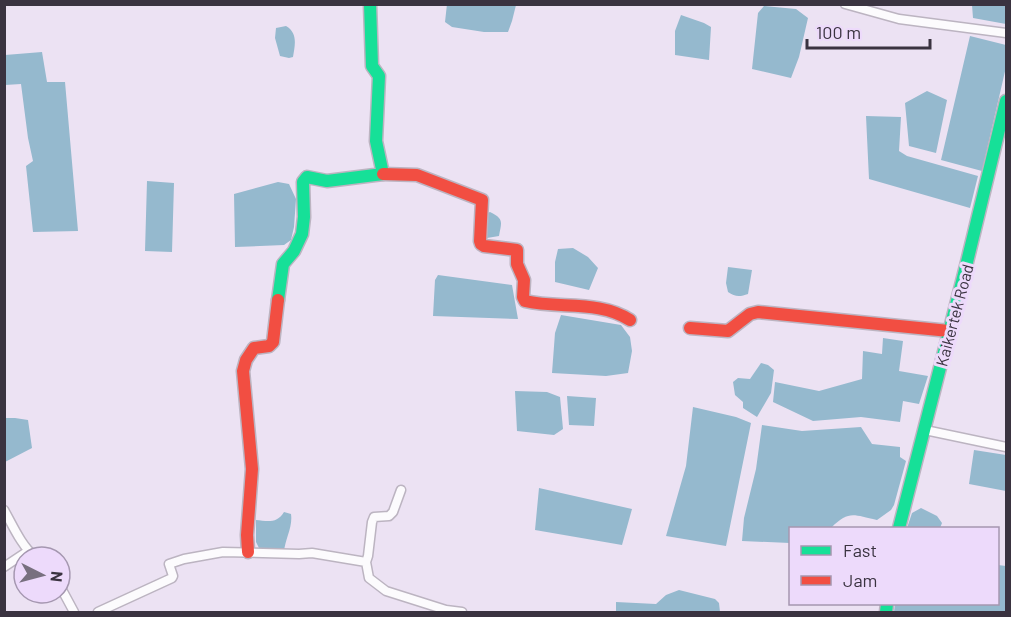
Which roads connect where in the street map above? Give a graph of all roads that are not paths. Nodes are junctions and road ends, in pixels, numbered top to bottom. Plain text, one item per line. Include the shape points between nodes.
1 (370, 4) edge
2 (845, 4) edge
3 (1006, 33) edge
4 (1006, 101) edge
5 (383, 174) junction
6 (630, 320) dead end
7 (690, 328) dead end
8 (949, 331) junction
9 (925, 430) junction
10 (1006, 447) edge
11 (401, 490) dead end
12 (4, 510) edge
13 (899, 527) edge
14 (25, 545) edge
15 (248, 552) junction
16 (366, 562) junction
17 (98, 612) edge
18 (462, 612) edge

1 - 5 street via 372,66 379,76 376,141
2 - 3 street via 899,19
4 - 8 street, Kaikertek Road
5 - 6 street via 417,175 482,200 481,244 518,250 525,301 606,309
5 - 15 street via 327,181 307,177 303,182 304,223 300,241 283,264 273,342 254,348 243,371 252,469
7 - 8 street via 729,331 758,312
8 - 9 street, Kaikertek Road
9 - 10 street
9 - 13 street, Kaikertek Road
11 - 16 street via 389,516 374,517
12 - 14 street
15 - 16 street via 312,553
15 - 17 street via 223,552 170,563 172,578
16 - 18 street via 369,578 386,591

